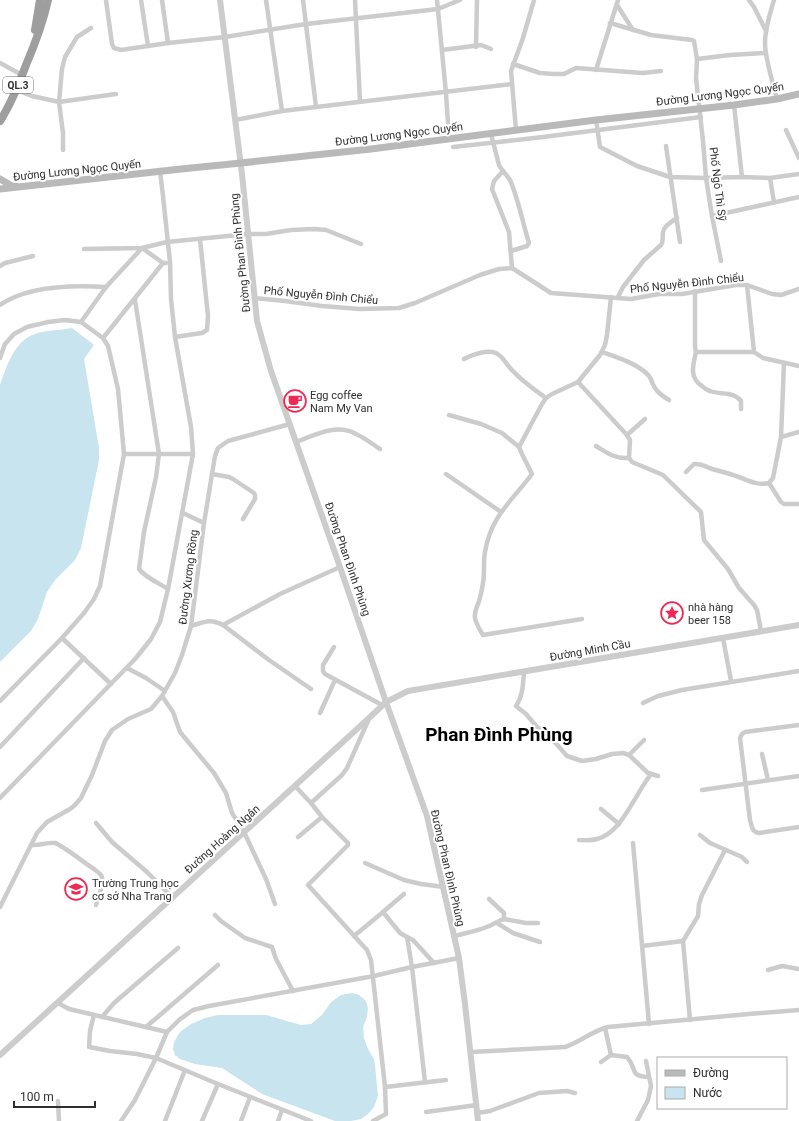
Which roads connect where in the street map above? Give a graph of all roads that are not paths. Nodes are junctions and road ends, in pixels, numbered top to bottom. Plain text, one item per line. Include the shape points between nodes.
1 (40, 0) edge
2 (48, 0) edge
3 (106, 0) edge
4 (142, 0) edge
5 (162, 0) edge
6 (220, 0) edge
7 (266, 0) edge
8 (303, 0) edge
9 (354, 0) edge
10 (437, 0) edge
11 (460, 0) edge
12 (477, 0) edge
13 (534, 0) edge
14 (748, 0) edge
15 (774, 0) edge
16 (618, 2) edge
17 (438, 9) junction
18 (356, 18) junction
19 (610, 23) junction
20 (306, 24) junction
21 (91, 28) dead end
22 (270, 29) junction
23 (633, 30) junction
24 (766, 31) junction
25 (225, 37) junction
26 (168, 43) junction
27 (148, 46) junction
28 (476, 46) junction
29 (33, 48) junction
30 (491, 49) dead end
31 (442, 50) junction
32 (766, 53) junction
33 (697, 59) junction
34 (0, 63) edge
35 (513, 64) junction
36 (596, 70) junction
37 (661, 71) dead end
38 (22, 75) junction
39 (512, 84) junction
40 (16, 90) junction
41 (446, 93) junction
42 (116, 94) dead end
43 (799, 94) edge
44 (777, 99) junction
45 (59, 102) junction
46 (360, 102) junction
47 (734, 105) junction
48 (316, 107) junction
49 (700, 109) junction
50 (282, 111) junction
51 (701, 117) junction
52 (235, 120) junction
53 (596, 120) junction
54 (0, 122) edge
55 (516, 130) junction
56 (597, 130) junction
57 (786, 130) dead end
58 (491, 134) junction
59 (448, 139) junction
60 (494, 142) junction
61 (666, 146) dead end
62 (453, 147) dead end
63 (63, 150) dead end
64 (799, 158) edge
65 (240, 163) junction
66 (160, 171) junction
67 (503, 171) junction
68 (799, 174) edge
69 (670, 177) junction
70 (742, 177) junction
71 (706, 178) junction
72 (770, 178) junction
73 (0, 180) edge
74 (22, 187) junction
75 (0, 189) edge
76 (799, 197) edge
77 (774, 202) junction
78 (712, 216) junction
79 (677, 218) junction
80 (248, 234) junction
81 (200, 239) junction
82 (167, 242) junction
83 (680, 242) dead end
84 (362, 244) dead end
85 (142, 248) junction
86 (84, 249) dead end
87 (511, 251) junction
88 (33, 256) dead end
89 (721, 261) dead end
90 (170, 262) junction
91 (163, 263) junction
92 (0, 266) edge
93 (512, 268) junction
94 (747, 285) junction
95 (106, 287) junction
96 (799, 289) edge
97 (696, 291) junction
98 (611, 297) junction
99 (254, 298) junction
100 (618, 298) junction
101 (135, 300) junction
102 (0, 305) edge
103 (81, 322) junction
104 (175, 336) junction
105 (103, 338) junction
106 (0, 341) edge
107 (5, 344) junction
108 (602, 352) junction
109 (696, 352) junction
110 (754, 352) junction
111 (0, 358) edge
112 (464, 359) dead end
113 (784, 363) junction
114 (799, 366) edge
115 (578, 382) junction
116 (546, 398) junction
117 (668, 400) dead end
118 (741, 409) dead end
119 (449, 415) dead end
120 (645, 419) dead end
121 (290, 424) junction
122 (799, 432) edge
123 (627, 435) junction
124 (780, 437) junction
125 (296, 442) junction
126 (596, 446) dead end
127 (519, 447) junction
128 (380, 449) dead end
129 (124, 454) junction
130 (159, 454) junction
131 (193, 454) junction
132 (629, 458) junction
133 (686, 472) dead end
134 (212, 474) junction
135 (446, 474) dead end
136 (769, 483) junction
137 (799, 504) edge
138 (500, 512) junction
139 (183, 513) junction
140 (243, 519) dead end
141 (204, 522) junction
142 (340, 567) junction
143 (168, 588) junction
144 (582, 619) dead end
145 (223, 625) junction
146 (799, 625) edge
147 (191, 626) junction
148 (761, 632) junction
149 (62, 638) junction
150 (723, 638) junction
151 (334, 647) dead end
152 (84, 658) junction
153 (127, 668) junction
154 (799, 671) edge
155 (524, 672) junction
156 (335, 680) junction
157 (731, 681) junction
158 (111, 684) junction
159 (311, 689) dead end
160 (165, 691) junction
161 (162, 696) junction
162 (0, 701) edge
163 (642, 703) dead end
164 (384, 704) junction
165 (320, 713) dead end
166 (368, 719) junction
167 (799, 725) edge
168 (644, 740) dead end
169 (0, 747) edge
170 (762, 754) dead end
171 (629, 755) junction
172 (650, 774) junction
173 (658, 776) dead end
174 (799, 776) edge
175 (768, 780) junction
176 (746, 784) junction
177 (295, 786) junction
178 (702, 790) dead end
179 (0, 798) edge
180 (311, 803) junction
181 (601, 809) dead end
182 (322, 817) junction
183 (96, 823) dead end
184 (619, 824) junction
185 (799, 827) edge
186 (244, 832) junction
187 (700, 835) dead end
188 (298, 837) dead end
189 (579, 840) dead end
190 (633, 843) dead end
191 (31, 845) junction
192 (725, 850) junction
193 (747, 862) dead end
194 (365, 863) dead end
195 (444, 887) junction
196 (404, 894) dead end
197 (172, 897) junction
198 (2, 898) edge
199 (488, 899) dead end
200 (275, 904) dead end
201 (96, 905) dead end
202 (0, 907) edge
203 (383, 912) junction
204 (215, 915) dead end
205 (504, 919) junction
206 (497, 923) junction
207 (538, 923) dead end
208 (354, 936) junction
209 (454, 936) junction
210 (407, 937) junction
211 (683, 941) junction
212 (540, 942) dead end
213 (642, 946) junction
214 (178, 948) dead end
215 (459, 958) junction
216 (434, 963) junction
217 (218, 965) dead end
218 (412, 967) junction
219 (799, 969) edge
220 (768, 970) dead end
221 (374, 976) junction
222 (293, 991) junction
223 (58, 1003) junction
224 (799, 1010) edge
225 (94, 1015) junction
226 (102, 1017) junction
227 (690, 1020) junction
228 (649, 1024) junction
229 (146, 1027) junction
230 (605, 1028) junction
231 (167, 1032) junction
232 (471, 1052) junction
233 (0, 1055) edge
234 (611, 1055) junction
235 (156, 1058) junction
236 (646, 1061) dead end
237 (601, 1062) dead end
238 (185, 1070) junction
239 (649, 1077) junction
240 (446, 1080) dead end
241 (425, 1082) junction
242 (218, 1084) junction
243 (385, 1087) junction
244 (575, 1093) dead end
245 (250, 1097) junction
246 (58, 1101) dead end
247 (477, 1105) junction
248 (282, 1110) junction
249 (426, 1112) dead end
250 (477, 1113) junction
251 (386, 1114) junction
252 (59, 1121) edge
253 (121, 1121) edge
254 (165, 1121) edge
255 (202, 1121) edge
256 (241, 1121) edge
257 (278, 1121) edge
258 (311, 1121) edge
259 (373, 1121) edge
260 (387, 1121) edge
261 (478, 1121) edge
262 (637, 1121) edge

1 - 29 highway, QL.3
2 - 29 highway, QL.3
3 - 27 street via 114,48 121,50
4 - 27 street
5 - 26 street
6 - 25 street, Đường Phan Đình Phùng
7 - 22 street
8 - 20 street
9 - 18 street
10 - 17 street
11 - 17 street
12 - 28 street
13 - 35 street
14 - 24 street
15 - 24 street
16 - 19 street
16 - 23 street
17 - 18 street
17 - 31 street
18 - 20 street
18 - 46 street
19 - 23 street
19 - 36 street
20 - 22 street
20 - 48 street
21 - 45 street via 77,37 65,57
22 - 25 street
22 - 50 street
23 - 33 street, Phố Ngô Thì Sỹ via 692,40
24 - 32 street
25 - 26 street
25 - 52 street, Đường Phan Đình Phùng
26 - 27 street
28 - 30 street via 483,45
28 - 31 street
29 - 38 highway, QL.3
31 - 41 street
32 - 33 street
32 - 44 street
33 - 49 street, Phố Ngô Thì Sỹ via 696,78
34 - 38 street
35 - 36 street via 540,73 564,74 576,68
35 - 39 street
36 - 37 street via 643,73
38 - 40 highway, QL.3
39 - 41 street
39 - 55 street
40 - 45 street
40 - 54 highway, QL.3
41 - 46 street
41 - 59 street
42 - 45 street
43 - 44 main road, Đường Lương Ngọc Quyến
44 - 47 main road, Đường Lương Ngọc Quyến
45 - 63 street
46 - 48 street
47 - 49 main road, Đường Lương Ngọc Quyến
47 - 70 street
48 - 50 street
49 - 51 street, Phố Ngô Thì Sỹ
49 - 53 main road, Đường Lương Ngọc Quyến
50 - 52 street
51 - 56 street
51 - 71 street, Phố Ngô Thì Sỹ
52 - 65 street, Đường Phan Đình Phùng
53 - 55 main road, Đường Lương Ngọc Quyến
53 - 56 street
55 - 58 main road, Đường Lương Ngọc Quyến
56 - 60 street
56 - 69 street via 601,148 637,166
57 - 64 street
58 - 59 main road, Đường Lương Ngọc Quyến
58 - 60 street
59 - 65 main road, Đường Lương Ngọc Quyến
60 - 62 street
60 - 67 street
61 - 69 street
65 - 66 main road, Đường Lương Ngọc Quyến
65 - 80 street, Đường Phan Đình Phùng
66 - 74 main road, Đường Lương Ngọc Quyến
66 - 82 street
67 - 87 street via 492,189 509,232
67 - 87 street via 513,188 529,243
68 - 72 street
69 - 71 street
69 - 79 street
70 - 71 street
70 - 72 street
71 - 78 street, Phố Ngô Thì Sỹ
72 - 77 street
73 - 74 main road via 12,186
74 - 75 main road, Đường Lương Ngọc Quyến
76 - 77 street
77 - 78 street
78 - 89 street, Phố Ngô Thì Sỹ
79 - 83 street
79 - 100 street via 664,229 661,245 644,260 623,287
80 - 81 street
80 - 84 street via 326,230
80 - 99 street, Đường Phan Đình Phùng
81 - 82 street
81 - 104 street via 208,330
82 - 85 street
82 - 90 street
85 - 86 street
85 - 91 street
85 - 95 street
87 - 93 street
88 - 92 street
90 - 91 street
90 - 104 street
91 - 101 street
93 - 98 street, Phố Nguyễn Đình Chiểu via 551,292
93 - 99 street, Phố Nguyễn Đình Chiểu via 480,275 399,308 360,309
94 - 96 street, Phố Nguyễn Đình Chiểu via 781,295
94 - 97 street, Phố Nguyễn Đình Chiểu
94 - 110 street
95 - 102 street via 86,286 30,292 8,299
95 - 103 street
97 - 100 street, Phố Nguyễn Đình Chiểu via 631,299
97 - 109 street
98 - 100 street, Phố Nguyễn Đình Chiểu
98 - 108 street via 607,335
99 - 121 street, Đường Phan Đình Phùng via 258,327
101 - 105 street
101 - 130 street
103 - 105 street
103 - 107 street via 65,320 27,327 14,334
104 - 131 street via 191,427
105 - 129 street via 112,359 118,389
106 - 107 street
107 - 111 street
108 - 115 street
108 - 117 street via 642,370 649,376 658,392
109 - 110 street
109 - 118 street via 693,364 695,382 709,391 730,394 738,398 741,401
110 - 113 street via 763,358
112 - 116 street via 475,354 497,353 512,371
113 - 114 street
113 - 124 street
115 - 116 street
115 - 123 street
116 - 127 street
119 - 127 street via 502,433
120 - 123 street
121 - 125 street, Đường Phan Đình Phùng
121 - 134 street, Đường Xương Rồng via 228,441 218,448
122 - 124 street
123 - 132 street via 630,440
124 - 136 street via 773,478
125 - 128 street via 338,429 355,433
125 - 142 street, Đường Phan Đình Phùng
126 - 132 street via 612,456
127 - 138 street via 532,474
129 - 130 street
129 - 149 street via 100,586 84,613
130 - 131 street
130 - 143 street via 139,568 142,573
131 - 139 street
132 - 148 street via 632,462 663,475 701,512 704,540 754,605
133 - 136 street via 694,464 698,464 755,484
134 - 140 street via 229,477 254,493 255,499
134 - 141 street, Đường Xương Rồng
135 - 138 street
136 - 137 street via 781,502
138 - 144 street via 493,524 484,553 483,584 474,611 483,635
139 - 141 street
139 - 143 street
141 - 147 street, Đường Xương Rồng
142 - 145 street via 280,594
142 - 164 street, Đường Phan Đình Phùng
143 - 153 street via 156,631
145 - 147 street via 211,620
145 - 159 street
146 - 148 street, Đường Minh Cầu
147 - 160 street, Đường Xương Rồng via 182,655
148 - 150 street, Đường Minh Cầu
149 - 152 street
149 - 162 street
150 - 155 street, Đường Minh Cầu
150 - 157 street
151 - 156 street via 323,666 323,671
152 - 158 street
152 - 169 street
153 - 158 street
153 - 160 street
154 - 157 street
155 - 164 street, Đường Minh Cầu via 408,691
155 - 171 street via 522,693 516,706 537,727 545,731 567,756 582,761 619,752
156 - 164 street
156 - 165 street
157 - 163 street via 682,690
158 - 179 street
160 - 161 street, Đường Xương Rồng
161 - 186 street via 180,732 218,780 235,819
161 - 191 street, Đường Xương Rồng via 151,709 128,719 112,730 81,798 70,809 47,822
164 - 166 street, Đường Hoàng Ngân
164 - 195 street, Đường Phan Đình Phùng via 427,816
166 - 177 street, Đường Hoàng Ngân
166 - 180 street via 347,768
167 - 176 street via 742,734 740,738
168 - 171 street
170 - 175 street
171 - 172 street
172 - 173 street
172 - 184 street
174 - 175 street
175 - 176 street
176 - 178 street
176 - 185 street via 750,820 754,831 759,833
177 - 180 street
177 - 186 street, Đường Hoàng Ngân
180 - 182 street
181 - 184 street
182 - 188 street
182 - 208 street via 348,843 348,846 308,885
183 - 197 street via 112,842
184 - 189 street via 604,837
186 - 197 street, Đường Hoàng Ngân
186 - 200 street
187 - 192 street
190 - 213 street
191 - 198 street, Đường Xương Rồng
191 - 201 street via 58,844 99,873 102,882
192 - 193 street
192 - 211 street via 702,895 698,916
194 - 195 street via 404,880
195 - 209 street, Đường Phan Đình Phùng
196 - 203 street
197 - 223 street, Đường Hoàng Ngân
198 - 202 street, Đường Xương Rồng
199 - 205 street via 504,913
203 - 208 street
203 - 210 street via 400,933
204 - 222 street via 245,938 272,947
205 - 206 street
205 - 207 street
206 - 209 street
206 - 212 street via 513,933
208 - 221 street via 367,950
209 - 215 street, Đường Phan Đình Phùng
210 - 216 street via 413,940
210 - 218 street
211 - 213 street
211 - 227 street
213 - 228 street
214 - 226 street via 114,1003
215 - 216 street
215 - 232 street, Đường Phan Đình Phùng
216 - 218 street
217 - 229 street
218 - 221 street
218 - 241 street
219 - 220 street via 782,966
221 - 222 street
221 - 243 street
222 - 231 street via 193,1010
223 - 225 street via 69,1009
223 - 233 street, Đường Hoàng Ngân
224 - 227 street
225 - 226 street
225 - 235 street via 89,1047
226 - 229 street
227 - 228 street
228 - 230 street
229 - 231 street
230 - 232 street via 565,1048
230 - 234 street
231 - 235 street
232 - 247 street, Đường Phan Đình Phùng
234 - 237 street
234 - 239 street via 627,1057 636,1074
235 - 238 street
235 - 253 street via 135,1100
236 - 239 street
238 - 242 street
238 - 254 street
239 - 262 street via 650,1094
240 - 241 street
241 - 243 street
242 - 245 street
242 - 255 street
243 - 251 street
244 - 250 street via 567,1090 539,1093 490,1112
245 - 248 street
245 - 256 street
246 - 252 street
247 - 249 street
247 - 250 street, Đường Phan Đình Phùng
248 - 257 street
248 - 258 street
250 - 261 street, Đường Phan Đình Phùng
251 - 259 street
251 - 260 street

